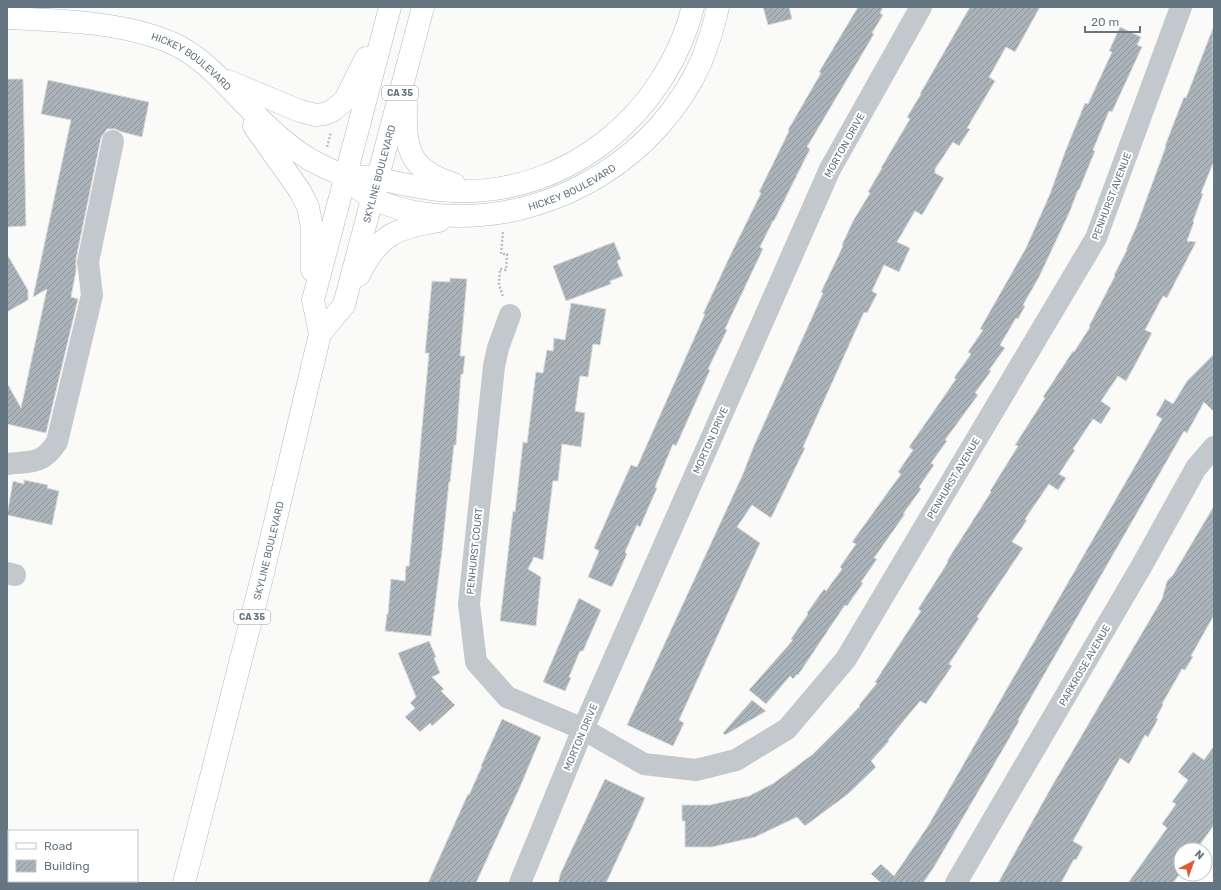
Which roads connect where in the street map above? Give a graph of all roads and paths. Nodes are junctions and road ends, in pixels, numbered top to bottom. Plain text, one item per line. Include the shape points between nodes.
1 (423, 7) edge
2 (693, 7) edge
3 (718, 7) edge
4 (921, 7) edge
5 (1181, 7) edge
6 (389, 10) edge
7 (7, 18) edge
8 (408, 64) junction
9 (220, 78) junction
10 (113, 141) dead end
11 (345, 175) junction
12 (374, 188) junction
13 (474, 190) junction
14 (466, 216) junction
15 (503, 232) dead end
16 (313, 300) junction
17 (344, 305) junction
18 (510, 315) joint
19 (320, 334) junction
20 (1214, 447) edge
21 (7, 464) edge
22 (583, 729) junction
23 (184, 883) edge
24 (520, 883) edge
25 (956, 883) edge

1 - 8 main road, SKYLINE BOULEVARD / CA 35
2 - 13 main road, HICKEY BOULEVARD via 682,40 664,77 641,108 613,136 582,157 547,175 509,186
3 - 14 main road, HICKEY BOULEVARD via 708,45 691,81 657,129 630,155 597,178 562,196 525,208
4 - 22 street, MORTON DRIVE via 830,169
5 - 22 street, PENHURST AVENUE via 1096,238 846,659 787,729 736,760 696,770 644,764
6 - 9 main road via 345,100 332,111 324,114 300,112
6 - 11 main road, SKYLINE BOULEVARD / CA 35
7 - 9 main road, HICKEY BOULEVARD via 54,20 147,34 186,50
8 - 12 main road, SKYLINE BOULEVARD / CA 35
8 - 13 main road via 406,132 413,157 428,174
9 - 11 main road, HICKEY BOULEVARD via 266,125 296,150 322,166
9 - 16 main road via 305,198 312,228
10 - 21 street via 88,262 92,295 58,442 50,453 39,460
11 - 12 main road, HICKEY BOULEVARD via 362,191
11 - 16 main road, SKYLINE BOULEVARD / CA 35
12 - 13 main road, HICKEY BOULEVARD
12 - 14 main road, HICKEY BOULEVARD via 390,205 426,214
12 - 17 main road, SKYLINE BOULEVARD / CA 35
14 - 17 main road via 411,226 389,235 370,255
15 - 18 path via 501,254 507,254 506,270 500,269 499,285
16 - 19 main road, SKYLINE BOULEVARD / CA 35
17 - 19 main road, SKYLINE BOULEVARD / CA 35
18 - 22 street, PENHURST COURT via 494,366 469,604 476,662 507,697
19 - 23 main road, SKYLINE BOULEVARD / CA 35 via 262,577
20 - 25 street, PARKROSE AVENUE via 1196,468
22 - 24 street, MORTON DRIVE

